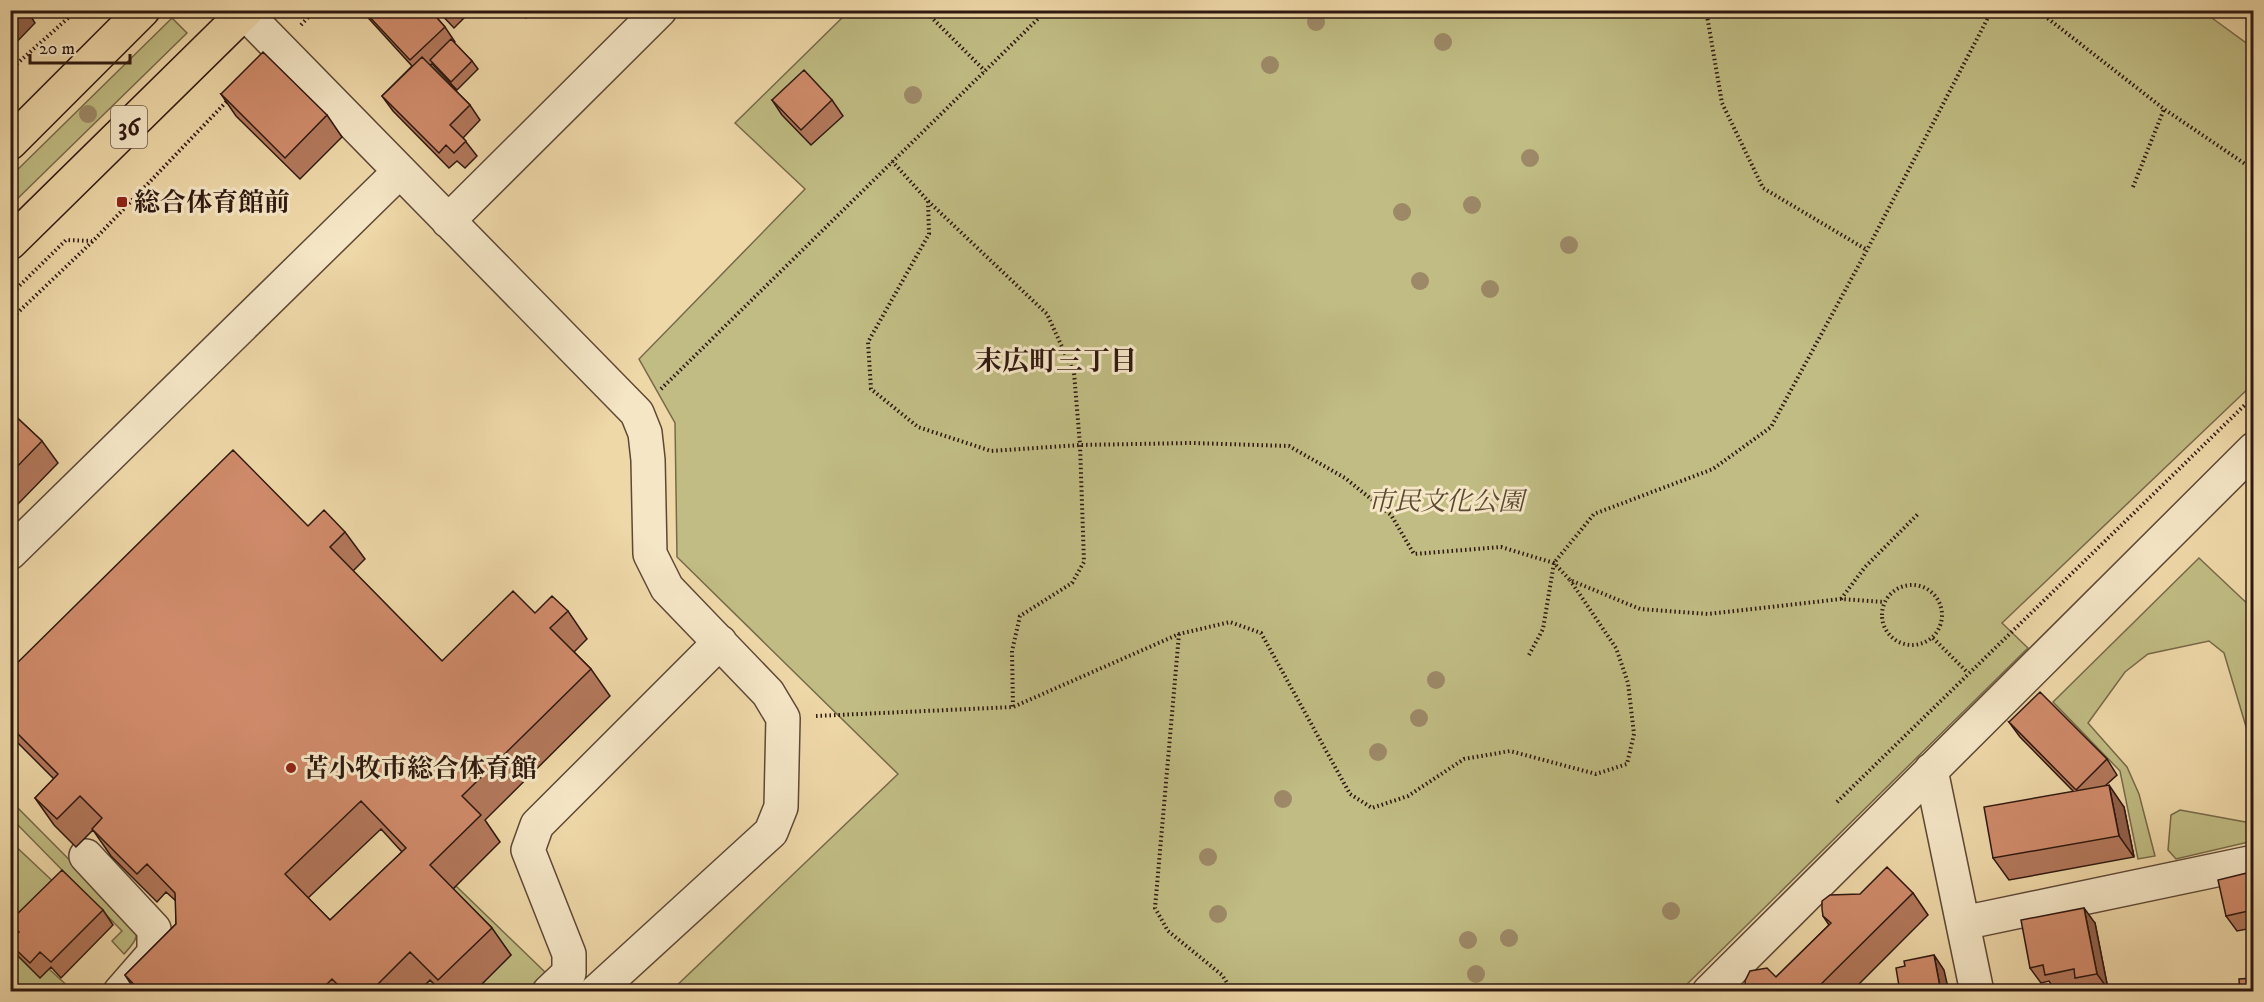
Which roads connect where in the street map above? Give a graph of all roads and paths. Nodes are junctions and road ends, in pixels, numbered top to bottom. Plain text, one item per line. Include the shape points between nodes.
1 (77, 10) edge
2 (144, 10) edge
3 (315, 10) edge
4 (660, 10) edge
5 (924, 10) edge
6 (1047, 10) edge
7 (1706, 10) edge
8 (1992, 10) edge
9 (2037, 10) edge
10 (245, 11) edge
11 (279, 47) junction
12 (10, 70) edge
13 (985, 71) junction
14 (230, 97) edge
15 (2164, 109) junction
16 (13, 136) edge
17 (892, 161) junction
18 (2253, 170) edge
19 (400, 171) junction
20 (2133, 187) dead end
21 (928, 201) junction
22 (448, 221) junction
23 (93, 241) junction
24 (10, 243) edge
25 (1867, 250) junction
26 (10, 295) edge
27 (10, 320) edge
28 (2253, 396) edge
29 (637, 413) junction
30 (1080, 445) junction
31 (2253, 449) edge
32 (1918, 514) dead end
33 (10, 553) edge
34 (1554, 563) junction
35 (1570, 580) junction
36 (1841, 599) junction
37 (1884, 602) junction
38 (1179, 634) junction
39 (1933, 638) junction
40 (720, 642) junction
41 (1529, 655) dead end
42 (1968, 673) junction
43 (1013, 707) junction
44 (783, 718) junction
45 (1930, 770) junction
46 (1837, 802) dead end
47 (86, 856) dead end
48 (2253, 862) edge
49 (1963, 923) junction
50 (120, 992) edge
51 (549, 992) edge
52 (597, 992) edge
53 (1233, 992) edge
54 (1709, 992) edge
55 (1977, 992) edge

1 - 12 path
2 - 16 highway
3 - 11 path
4 - 22 street
5 - 13 path
6 - 13 path
7 - 25 path via 1722,103 1762,188
8 - 25 path
9 - 15 path
10 - 11 street
10 - 24 highway, 36
11 - 19 street
13 - 17 path
14 - 23 path
15 - 18 path
15 - 20 path
17 - 21 path
17 - 29 path
19 - 22 street
19 - 33 street
21 - 30 path via 1047,314 1074,373
21 - 30 path via 928,234 868,342 871,389 918,427 991,451
22 - 29 street
23 - 26 path via 66,240
23 - 27 path
25 - 34 path via 1771,427 1713,469 1594,514
28 - 42 path
29 - 40 street via 645,433 648,460 650,554 667,588
30 - 34 path via 1289,446 1345,478 1391,515 1414,554 1501,548
30 - 43 path via 1084,562 1072,583 1020,616 1012,651
31 - 45 street
32 - 36 path via 1865,567
34 - 35 path
34 - 41 path via 1543,629
35 - 36 path via 1640,609 1708,614
35 - 38 path via 1616,648 1628,683 1634,734 1627,764 1596,774 1510,752 1464,759 1408,796 1372,808 1350,794 1261,633 1230,622
36 - 37 path
37 - 39 path via 1884,625 1899,642 1911,646
37 - 39 path via 1892,592 1914,584 1935,594 1943,616
38 - 43 path
38 - 53 path via 1155,908 1168,931 1222,975
39 - 42 path
40 - 44 street via 768,693
40 - 51 street via 537,825 528,850 569,954 569,973
42 - 46 path
43 - 44 path
44 - 52 street via 781,807 771,832
45 - 49 street
45 - 54 street
47 - 50 street via 154,929 154,953
48 - 49 street
49 - 55 street

